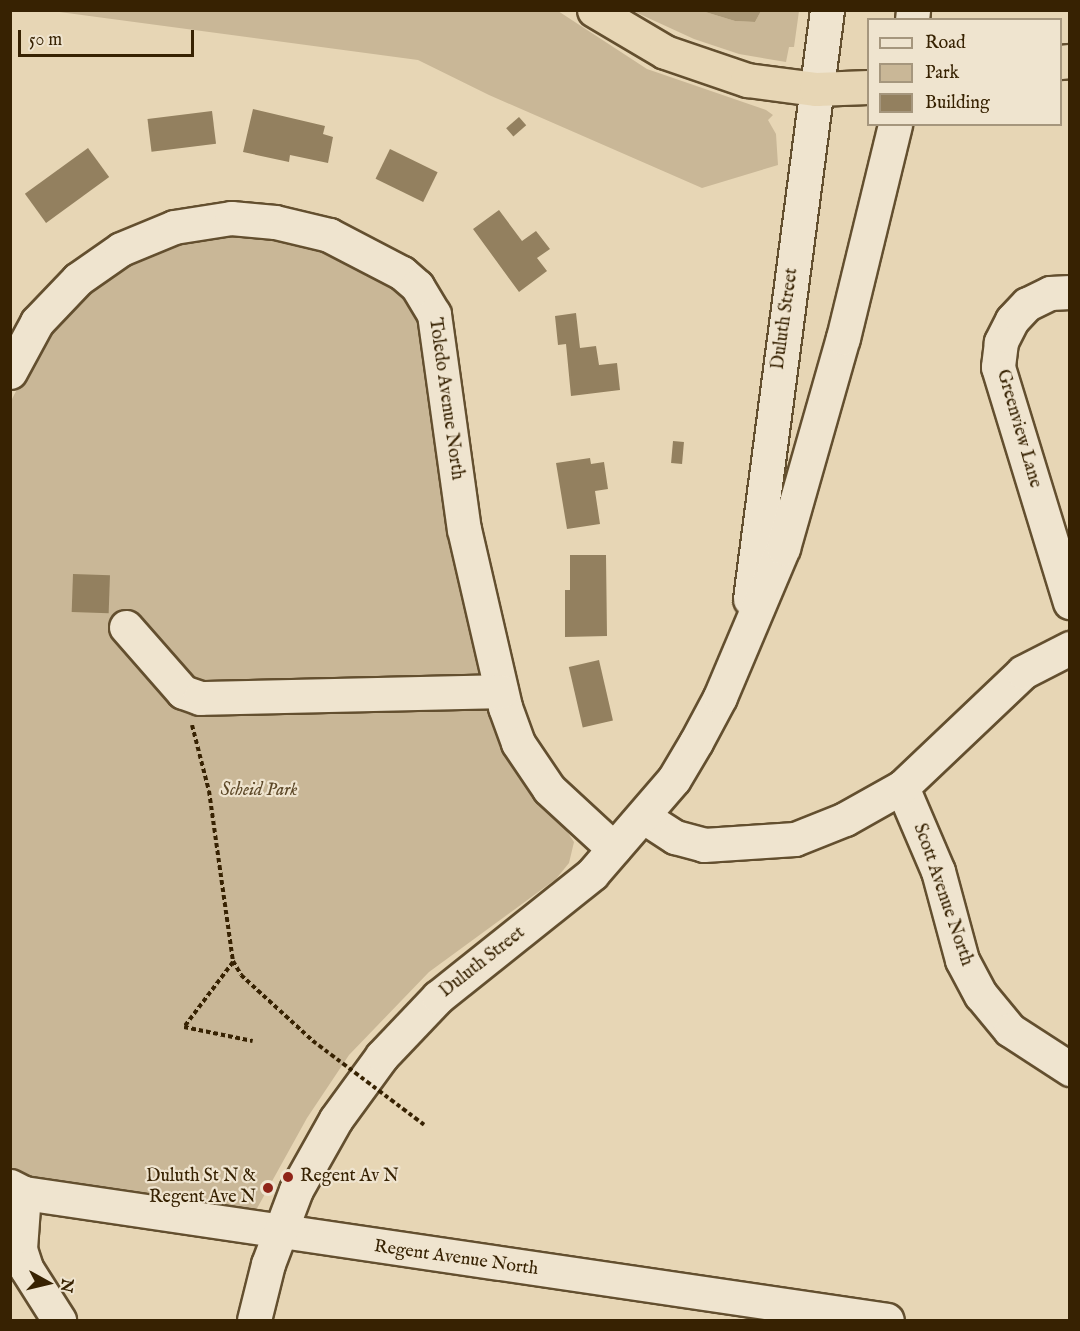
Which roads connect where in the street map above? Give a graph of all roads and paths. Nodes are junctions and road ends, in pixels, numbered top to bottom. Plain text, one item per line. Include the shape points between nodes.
1 (594, 10) edge
2 (827, 10) edge
3 (867, 87) edge
4 (816, 89) junction
5 (895, 126) edge
6 (1070, 292) edge
7 (10, 372) edge
8 (1070, 602) edge
9 (126, 627) dead end
10 (748, 627) junction
11 (1070, 648) edge
12 (501, 691) junction
13 (183, 692) junction
14 (902, 787) junction
15 (644, 817) junction
16 (614, 849) junction
17 (233, 961) junction
18 (253, 1041) dead end
19 (1070, 1070) edge
20 (426, 1126) dead end
21 (17, 1189) edge
22 (279, 1233) junction
23 (755, 1311) edge
24 (46, 1316) edge
25 (254, 1320) edge
26 (887, 1320) edge

1 - 4 highway via 644,42 705,67 747,80
2 - 4 street, Duluth Street
3 - 4 highway
4 - 10 street, Duluth Street
5 - 10 street, Duluth Street via 843,338 783,548
6 - 8 street, Greenview Lane via 1050,293 1027,304 1012,320 1001,342 998,367
7 - 12 street, Toledo Avenue North via 37,322 78,279 121,249 174,227 206,220 252,218 329,235 388,264 417,286 434,314 458,497
9 - 13 street
10 - 15 street, Duluth Street via 720,697 696,742 674,779
11 - 14 street via 1023,672
12 - 13 street via 222,699
12 - 16 street, Toledo Avenue North via 518,743 536,774
13 - 17 path via 209,791
14 - 15 street via 845,819 795,839 704,845 675,837
14 - 19 street, Scott Avenue North via 938,871 962,960 981,995 1010,1030
15 - 16 street, Duluth Street
16 - 22 street, Duluth Street via 547,913 438,997 382,1056 336,1119 296,1190
17 - 18 path via 184,1028
17 - 20 path, bridge via 241,975 313,1041
21 - 22 street, Regent Avenue North
21 - 24 street via 20,1250
22 - 23 street, Regent Avenue North
22 - 25 street, Duluth Street
23 - 26 street, Regent Avenue North

